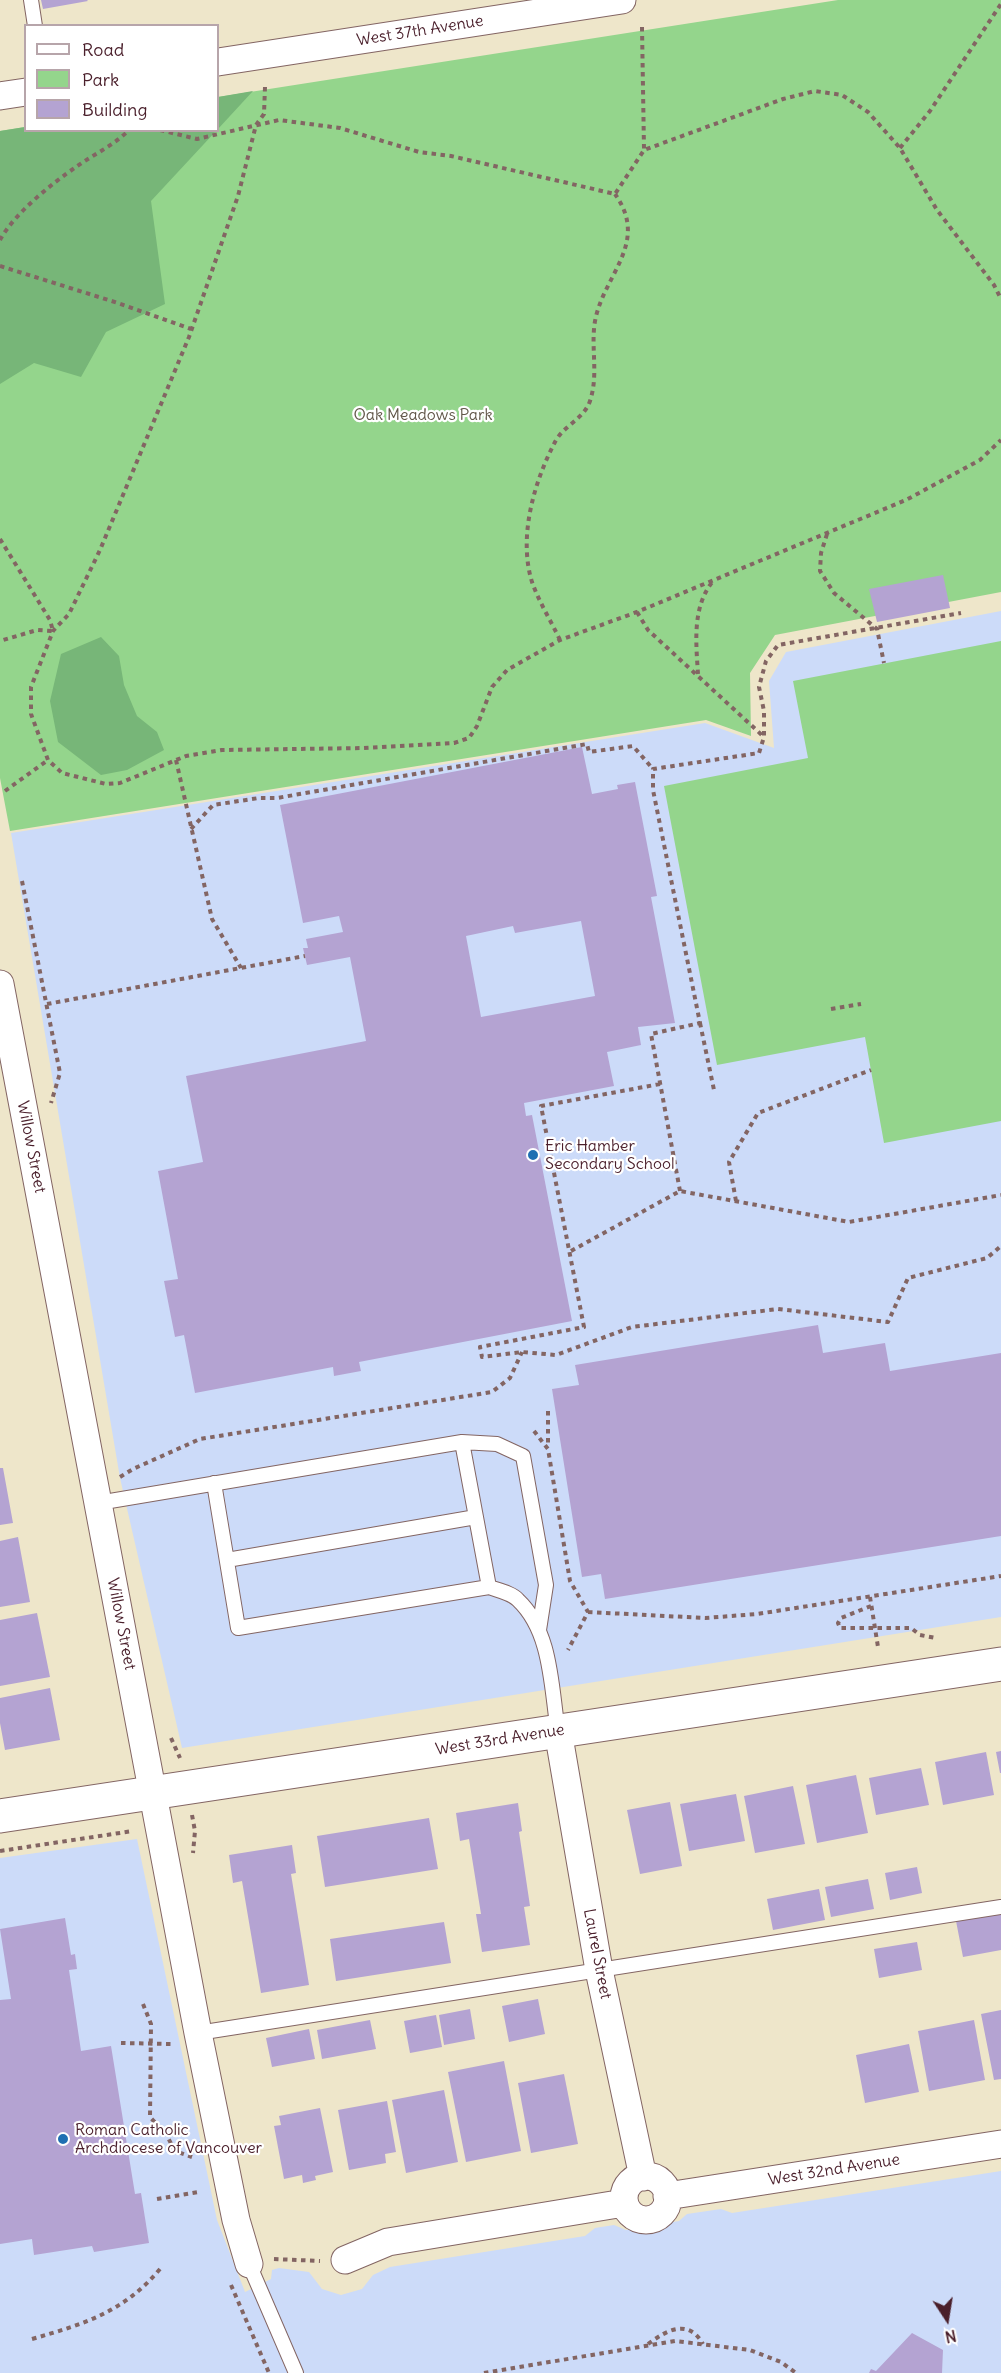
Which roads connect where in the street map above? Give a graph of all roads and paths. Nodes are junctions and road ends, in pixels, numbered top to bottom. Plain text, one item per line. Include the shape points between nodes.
1 (30, 0) edge
2 (622, 0) edge
3 (1001, 3) edge
4 (35, 24) edge
5 (642, 27) dead end
6 (219, 62) edge
7 (265, 87) dead end
8 (24, 92) edge
9 (0, 96) edge
10 (256, 125) junction
11 (127, 132) edge
12 (168, 132) edge
13 (900, 148) junction
14 (644, 150) junction
15 (615, 194) junction
16 (0, 240) edge
17 (0, 267) edge
18 (1001, 300) edge
19 (191, 329) junction
20 (1001, 440) edge
21 (827, 533) junction
22 (0, 539) edge
23 (713, 580) junction
24 (637, 612) junction
25 (961, 612) dead end
26 (877, 629) junction
27 (52, 632) junction
28 (560, 640) junction
29 (0, 641) edge
30 (884, 663) dead end
31 (698, 675) junction
32 (764, 737) junction
33 (48, 760) junction
34 (176, 760) junction
35 (653, 769) junction
36 (5, 791) dead end
37 (191, 829) junction
38 (22, 881) dead end
39 (305, 956) dead end
40 (241, 968) junction
41 (0, 984) edge
42 (46, 1004) junction
43 (861, 1004) dead end
44 (831, 1010) dead end
45 (700, 1023) junction
46 (871, 1070) dead end
47 (60, 1073) dead end
48 (660, 1084) junction
49 (714, 1090) dead end
50 (680, 1191) junction
51 (1001, 1195) edge
52 (736, 1201) junction
53 (1001, 1246) edge
54 (571, 1251) junction
55 (522, 1352) junction
56 (548, 1411) dead end
57 (462, 1442) junction
58 (548, 1449) dead end
59 (120, 1478) dead end
60 (214, 1483) junction
61 (98, 1503) junction
62 (476, 1517) junction
63 (226, 1560) junction
64 (1001, 1576) edge
65 (489, 1587) junction
66 (870, 1597) junction
67 (871, 1606) junction
68 (588, 1612) dead end
69 (875, 1627) junction
70 (538, 1630) junction
71 (936, 1638) dead end
72 (878, 1647) dead end
73 (1001, 1664) edge
74 (558, 1731) junction
75 (171, 1736) dead end
76 (180, 1754) dead end
77 (153, 1793) junction
78 (0, 1816) edge
79 (194, 1821) dead end
80 (195, 1831) dead end
81 (114, 1832) dead end
82 (0, 1851) edge
83 (1001, 1907) edge
84 (599, 1970) junction
85 (143, 2004) dead end
86 (198, 2033) junction
87 (121, 2043) dead end
88 (152, 2043) junction
89 (171, 2044) dead end
90 (1001, 2144) edge
91 (192, 2157) dead end
92 (643, 2177) junction
93 (199, 2193) dead end
94 (667, 2196) junction
95 (157, 2199) dead end
96 (624, 2203) junction
97 (345, 2260) joint
98 (160, 2269) dead end
99 (238, 2271) junction
100 (32, 2339) dead end
101 (703, 2344) junction
102 (648, 2345) junction
103 (269, 2373) edge
104 (296, 2373) edge
105 (484, 2373) edge
106 (796, 2373) edge

1 - 4 lane
2 - 6 street, West 37th Avenue
3 - 13 path via 930,111
5 - 14 path
7 - 10 path via 264,114
8 - 9 street
10 - 12 path via 197,139
10 - 15 path via 279,120 339,128 419,152
10 - 19 path via 238,196
11 - 16 path via 67,174 9,224
13 - 14 path via 868,112 842,95 815,91 707,125
13 - 18 path via 937,210
14 - 15 path
15 - 28 path via 629,223 627,247 599,305 590,402 575,423 556,438 541,472 529,518 527,558 533,583
17 - 19 path
19 - 27 path via 100,550 69,614
20 - 21 path via 980,460 906,500
21 - 23 path
21 - 26 path via 821,553 824,580
22 - 27 path via 45,610
23 - 24 path
23 - 31 path via 705,591 696,621
24 - 28 path
24 - 31 path via 648,630
25 - 26 path
26 - 30 path
26 - 32 path via 778,645 765,661 759,687
27 - 29 path via 37,630
27 - 33 path via 31,687 31,714
28 - 34 path via 507,670 492,687 469,738 454,743 222,750
31 - 32 path
32 - 35 path via 759,753
33 - 34 path via 62,773 106,784 137,778
33 - 36 path
34 - 37 path
35 - 37 path via 633,746 589,752 587,744 277,798 213,805
35 - 45 path via 653,790
37 - 40 path via 212,919
38 - 42 path
39 - 40 path
40 - 42 path
41 - 61 street, Willow Street
42 - 47 path
43 - 44 path
45 - 48 path via 651,1034
45 - 49 path
46 - 52 path via 758,1113 729,1162
48 - 50 path
48 - 54 path via 541,1106
50 - 52 path
50 - 54 path
51 - 52 path via 849,1222
53 - 55 path via 987,1258 908,1278 888,1322 778,1309 632,1327 556,1355
54 - 55 path via 584,1327 480,1347 482,1357
55 - 59 path via 510,1378 492,1392 200,1439
56 - 58 path
57 - 60 lane
57 - 62 lane
57 - 70 lane via 496,1444 522,1456 546,1585
60 - 61 lane
60 - 63 lane
61 - 77 street, Willow Street
62 - 63 lane
62 - 65 lane
63 - 65 lane via 238,1628
64 - 66 path
65 - 70 lane via 518,1599
66 - 67 path
66 - 68 path via 705,1618
67 - 69 path
67 - 69 path via 841,1618 838,1623 840,1628
69 - 71 path via 911,1628 920,1635
69 - 72 path
70 - 74 lane via 546,1649
73 - 74 street, West 33rd Avenue
74 - 77 street, West 33rd Avenue
74 - 84 street, Laurel Street
75 - 76 path
77 - 78 street, West 33rd Avenue
77 - 86 street, Willow Street
79 - 80 path
81 - 82 path
83 - 84 lane
84 - 86 lane
84 - 92 street, Laurel Street
85 - 88 path via 151,2024
86 - 99 street, Willow Street via 236,2220
87 - 88 path
88 - 89 path
88 - 91 path via 150,2117 175,2151
90 - 94 street, West 32nd Avenue
92 - 94 street via 657,2180
92 - 96 street via 630,2183
93 - 95 path
94 - 96 street via 663,2212 651,2220 631,2215
96 - 97 street via 388,2242
97 - 99 path via 276,2259
98 - 100 path via 141,2292 95,2319
99 - 103 path
99 - 104 lane
101 - 102 path via 675,2341
101 - 102 path via 689,2330 677,2328
101 - 106 path via 750,2350 781,2362
102 - 105 path

